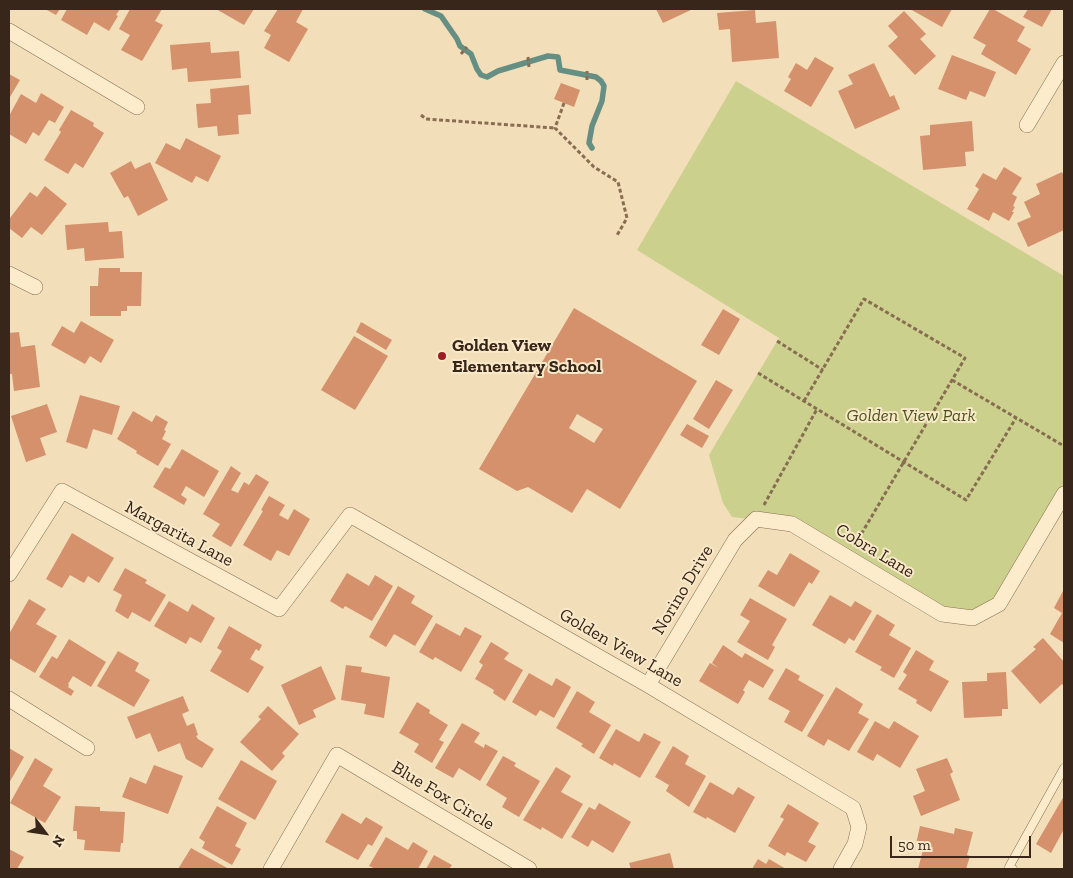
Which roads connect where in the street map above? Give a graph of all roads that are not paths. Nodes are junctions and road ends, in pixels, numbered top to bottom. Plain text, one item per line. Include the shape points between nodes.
1 (9, 31) edge
2 (1064, 63) edge
3 (137, 107) dead end
4 (1027, 124) dead end
5 (9, 274) edge
6 (35, 287) dead end
7 (1064, 494) edge
8 (350, 515) joint
9 (756, 519) joint
10 (9, 574) edge
11 (648, 685) junction
12 (9, 700) edge
13 (87, 748) dead end
14 (1064, 768) edge
15 (271, 869) edge
16 (530, 869) edge
17 (841, 869) edge
18 (1013, 869) edge

1 - 3 street
2 - 4 street
5 - 6 street
7 - 9 street, Cobra Lane via 999,604 973,618 942,614 792,524
8 - 10 street, Margarita Lane via 279,609 62,491
8 - 11 street, Golden View Lane
9 - 11 street, Norino Drive via 735,540
11 - 17 street, Golden View Lane via 853,808 859,827 856,844
12 - 13 street
14 - 18 lane via 1009,867
15 - 16 street, Blue Fox Circle via 337,755

